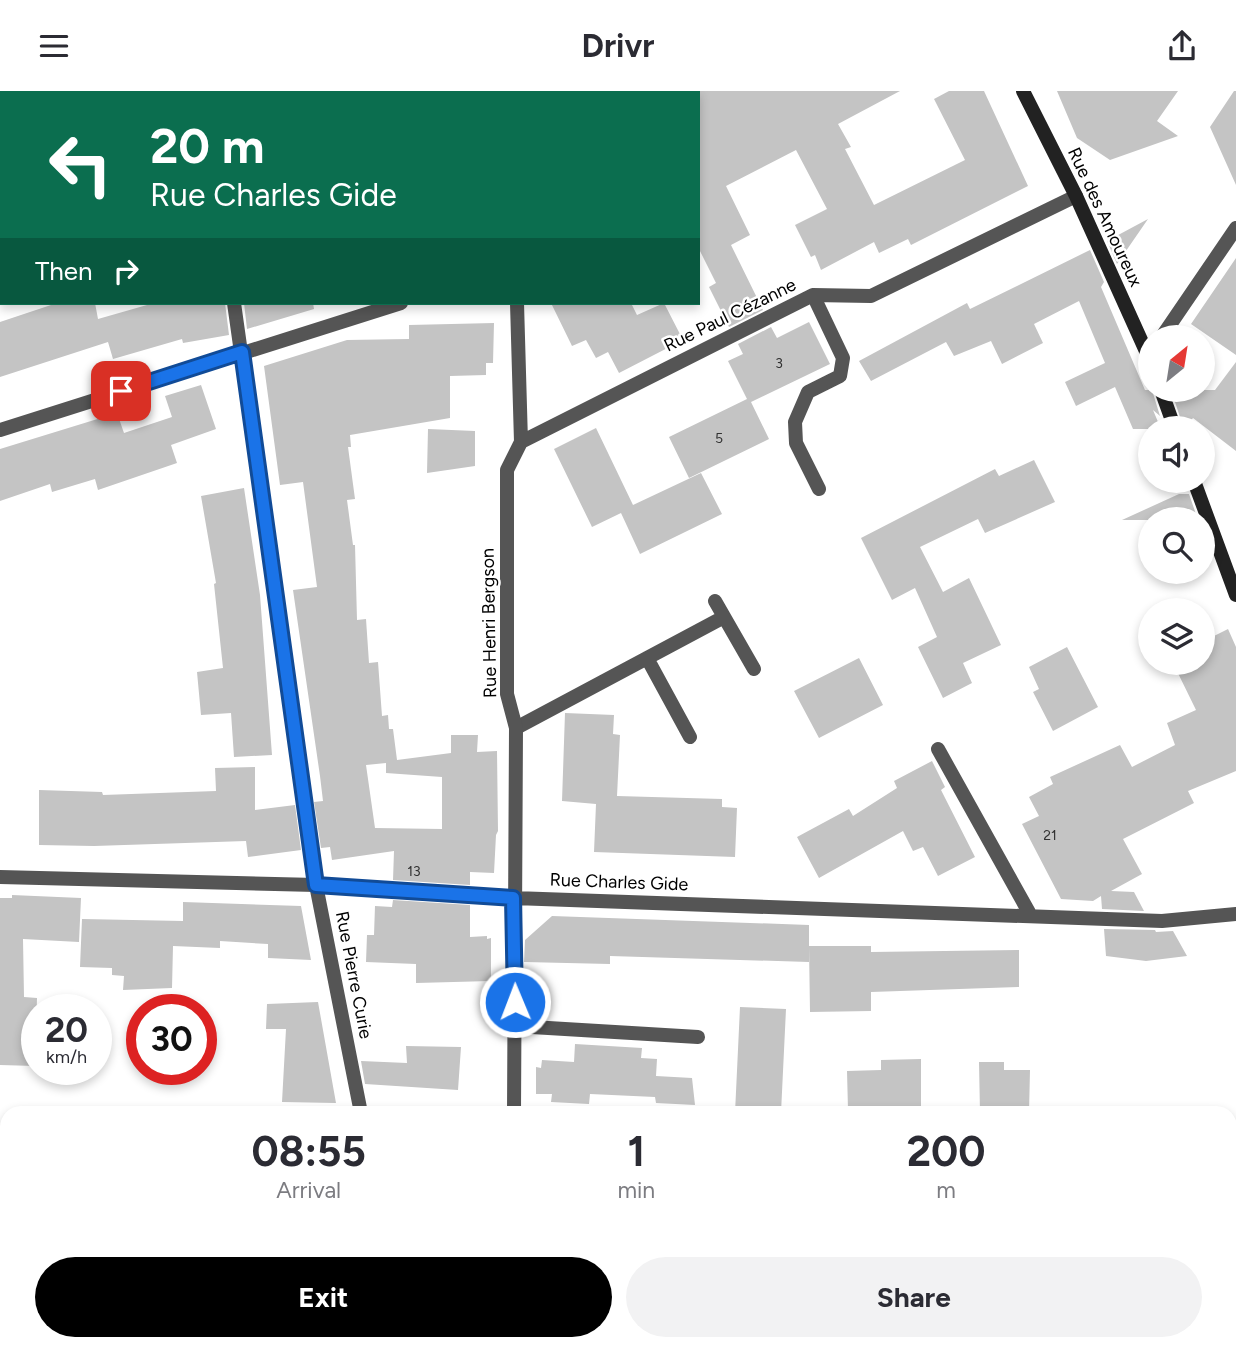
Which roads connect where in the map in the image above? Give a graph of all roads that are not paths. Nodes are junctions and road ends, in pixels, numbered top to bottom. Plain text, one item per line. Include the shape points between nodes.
1 (1023, 91) edge
2 (1076, 196) junction
3 (1236, 228) edge
4 (813, 295) junction
5 (234, 305) edge
6 (395, 305) edge
7 (517, 305) edge
8 (1170, 325) edge
9 (1138, 333) edge
10 (242, 352) junction
11 (0, 430) edge
12 (521, 442) junction
13 (819, 489) dead end
14 (1198, 493) edge
15 (1236, 595) edge
16 (715, 601) dead end
17 (724, 617) junction
18 (647, 659) junction
19 (754, 669) dead end
20 (516, 728) junction
21 (690, 737) dead end
22 (938, 749) dead end
23 (0, 877) edge
24 (316, 885) junction
25 (513, 898) junction
26 (1236, 914) edge
27 (1031, 916) junction
28 (515, 1026) junction
29 (698, 1037) dead end
30 (360, 1106) edge
31 (513, 1106) edge

1 - 2 street, Rue des Amoureux
2 - 4 street, Rue Paul Cézanne via 871,296
2 - 9 street, Rue des Amoureux
3 - 8 street
4 - 12 street, Rue Paul Cézanne
4 - 13 street via 843,358 840,376 808,393 795,422 796,443
5 - 10 street, Rue Pierre Curie
6 - 10 street
7 - 12 street, Rue Henri Bergson
10 - 11 street
10 - 24 street, Rue Pierre Curie
12 - 20 street, Rue Henri Bergson via 507,470 507,694
14 - 15 street
16 - 17 street
17 - 18 street
17 - 19 street
18 - 20 street
18 - 21 street
20 - 25 street, Rue Henri Bergson
22 - 27 street
23 - 24 street, Rue Charles Gide
24 - 25 street, Rue Charles Gide
24 - 30 street, Rue Pierre Curie
25 - 27 street, Rue Charles Gide
25 - 28 street, Rue Henri Bergson
26 - 27 street, Rue Charles Gide via 1162,921
28 - 29 street
28 - 31 street, Rue Henri Bergson

